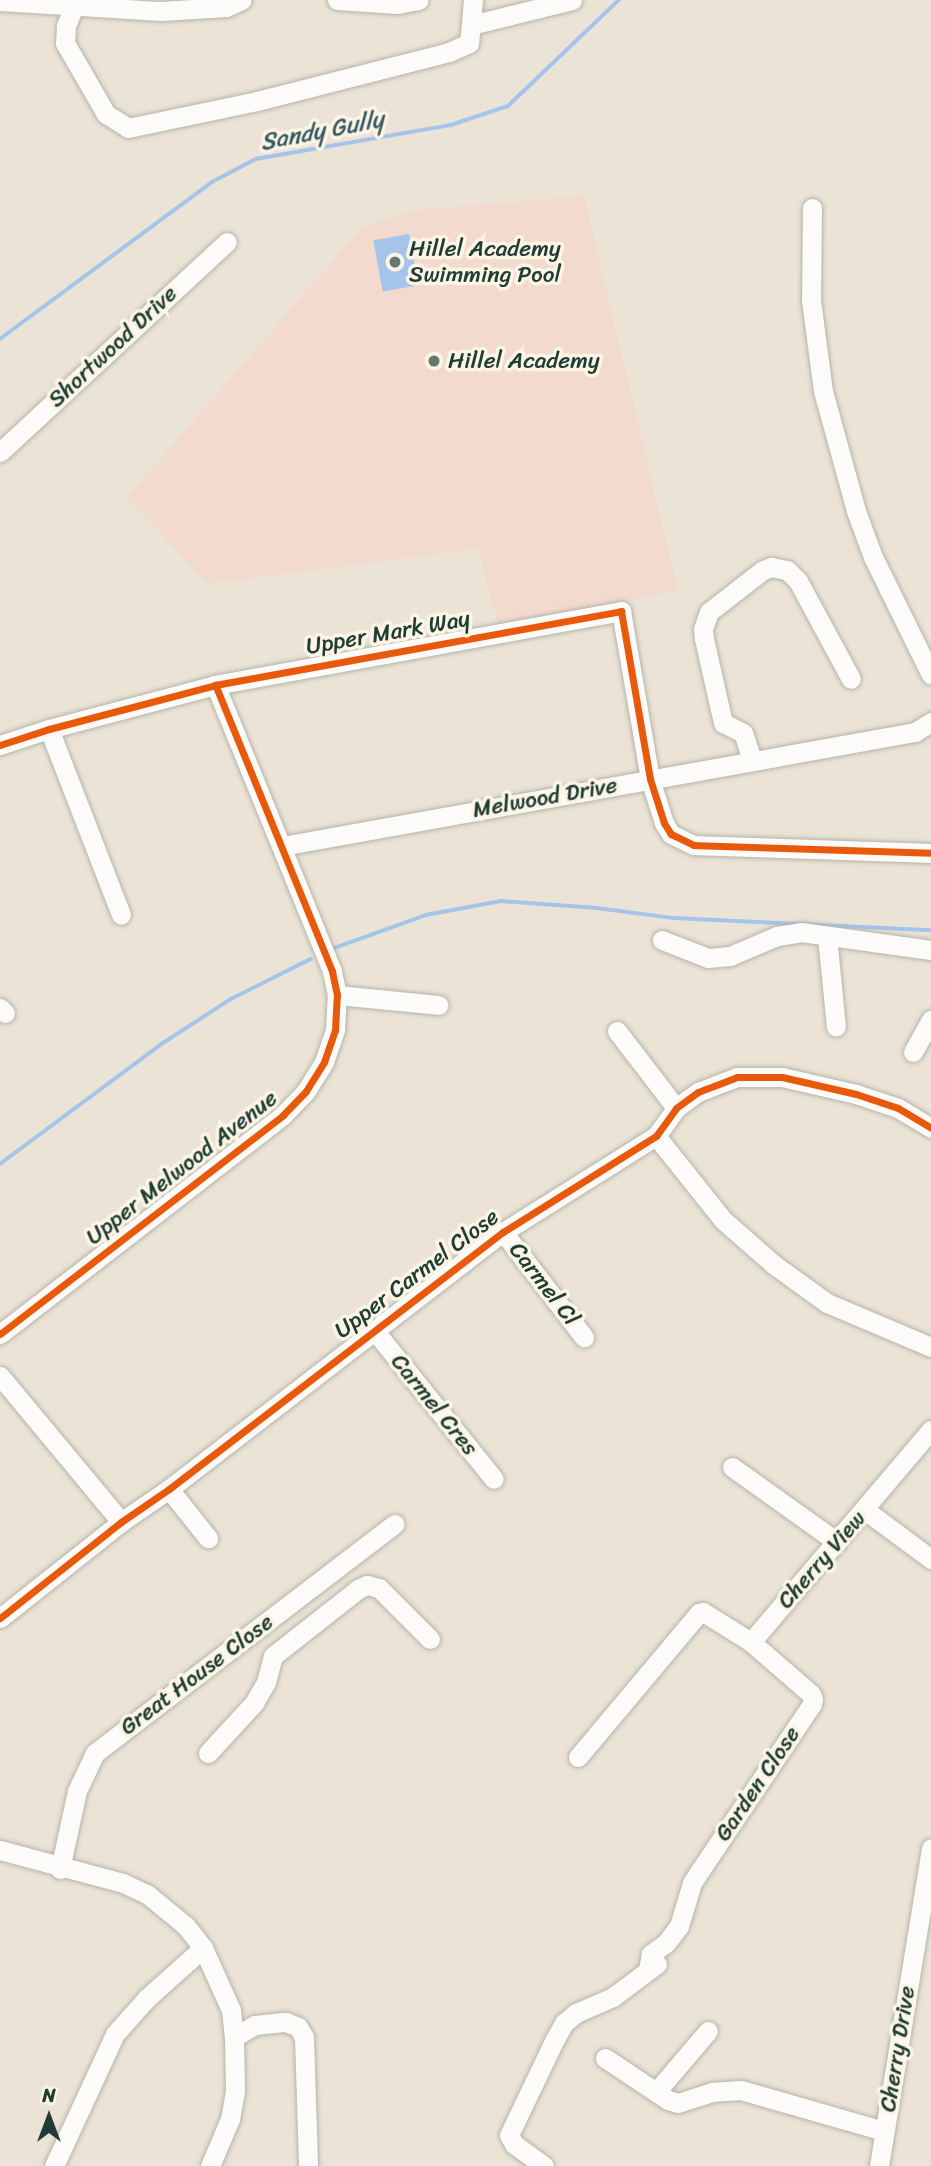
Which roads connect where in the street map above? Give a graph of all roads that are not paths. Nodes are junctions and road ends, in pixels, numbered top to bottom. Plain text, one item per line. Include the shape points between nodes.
1 (242, 0) edge
2 (337, 0) edge
3 (419, 0) edge
4 (473, 0) edge
5 (572, 0) edge
6 (0, 1) edge
7 (74, 6) junction
8 (471, 25) junction
9 (812, 208) dead end
10 (227, 242) dead end
11 (0, 452) edge
12 (931, 675) edge
13 (851, 679) dead end
14 (215, 685) junction
15 (931, 722) edge
16 (49, 729) junction
17 (0, 746) edge
18 (752, 760) junction
19 (650, 779) junction
20 (282, 846) junction
21 (931, 853) edge
22 (121, 915) dead end
23 (827, 936) junction
24 (662, 940) dead end
25 (931, 950) edge
26 (931, 956) edge
27 (337, 995) junction
28 (439, 1005) dead end
29 (931, 1020) edge
30 (836, 1027) dead end
31 (617, 1031) dead end
32 (913, 1052) dead end
33 (676, 1108) junction
34 (931, 1127) edge
35 (656, 1136) junction
36 (503, 1232) junction
37 (374, 1331) junction
38 (0, 1334) edge
39 (584, 1337) dead end
40 (931, 1347) edge
41 (0, 1376) edge
42 (931, 1430) edge
43 (732, 1467) dead end
44 (494, 1479) dead end
45 (169, 1489) junction
46 (864, 1510) junction
47 (121, 1522) junction
48 (395, 1524) dead end
49 (208, 1538) dead end
50 (837, 1542) junction
51 (931, 1559) edge
52 (304, 1593) junction
53 (322, 1616) junction
54 (0, 1618) edge
55 (430, 1639) dead end
56 (751, 1642) junction
57 (208, 1753) dead end
58 (578, 1757) dead end
59 (931, 1848) edge
60 (0, 1850) edge
61 (60, 1869) junction
62 (203, 1948) junction
63 (708, 2031) dead end
64 (234, 2037) junction
65 (605, 2058) dead end
66 (656, 2092) junction
67 (884, 2132) junction
68 (54, 2166) edge
69 (210, 2166) edge
70 (308, 2166) edge
71 (544, 2166) edge
72 (878, 2166) edge

1 - 7 street via 226,7 161,11
2 - 3 street via 398,4
4 - 8 street
5 - 8 street
6 - 7 street
7 - 8 street via 65,43 106,114 128,128 449,52 469,43
9 - 12 street via 811,300 824,391 873,557
10 - 11 street, Shortwood Drive
13 - 18 street via 798,581 787,570 763,570 709,612 704,639 723,723 743,733
14 - 16 street, Upper Mark Way
14 - 19 street, Upper Mark Way via 621,611
14 - 20 street, Upper Melwood Avenue
15 - 18 street, Melwood Drive via 915,732
16 - 17 street, Upper Mark Way
16 - 22 street
18 - 19 street, Melwood Drive
19 - 20 street, Melwood Drive
19 - 21 street via 671,834 694,845
20 - 27 street, Upper Melwood Avenue via 332,971
23 - 24 street via 789,933 719,958
23 - 25 street
23 - 30 street
25 - 26 street
27 - 28 street
27 - 38 street, Upper Melwood Avenue via 335,1030 324,1062 284,1115
29 - 32 street
31 - 33 street
33 - 34 street, Upper Carmel Close via 698,1092 737,1077 782,1077 898,1108
33 - 35 street, Upper Carmel Close
35 - 36 street, Upper Carmel Close
35 - 40 street via 723,1220 773,1264 827,1303
36 - 37 street, Upper Carmel Close
36 - 39 street, Carmel Cl
37 - 44 street, Carmel Cres
37 - 45 street, Upper Carmel Close
41 - 47 street
42 - 46 street, Cherry View
43 - 50 street
45 - 47 street, Upper Carmel Close
45 - 49 street
46 - 50 street, Cherry View
46 - 51 street
47 - 54 street, Upper Carmel Close
48 - 52 street, Great House Close
50 - 56 street, Cherry View
52 - 53 street
52 - 61 street, Great House Close via 95,1753 77,1791
53 - 55 street via 358,1589 375,1586
53 - 57 street via 273,1656 254,1703
56 - 58 street via 699,1613
56 - 71 street, Garden Close via 811,1693 812,1704 692,1883 679,1926 651,1954 648,1969 613,1997 564,2023 509,2135
59 - 67 street, Cherry Drive
60 - 61 street
61 - 62 street via 123,1883 146,1894 186,1926
62 - 64 street via 231,2010
62 - 68 street via 147,1998 115,2035
63 - 66 street
64 - 69 street via 235,2091 230,2119
64 - 70 street via 255,2025 286,2022 298,2027 304,2038
65 - 66 street
66 - 67 street via 678,2103 710,2092 741,2090
67 - 72 street, Cherry Drive

